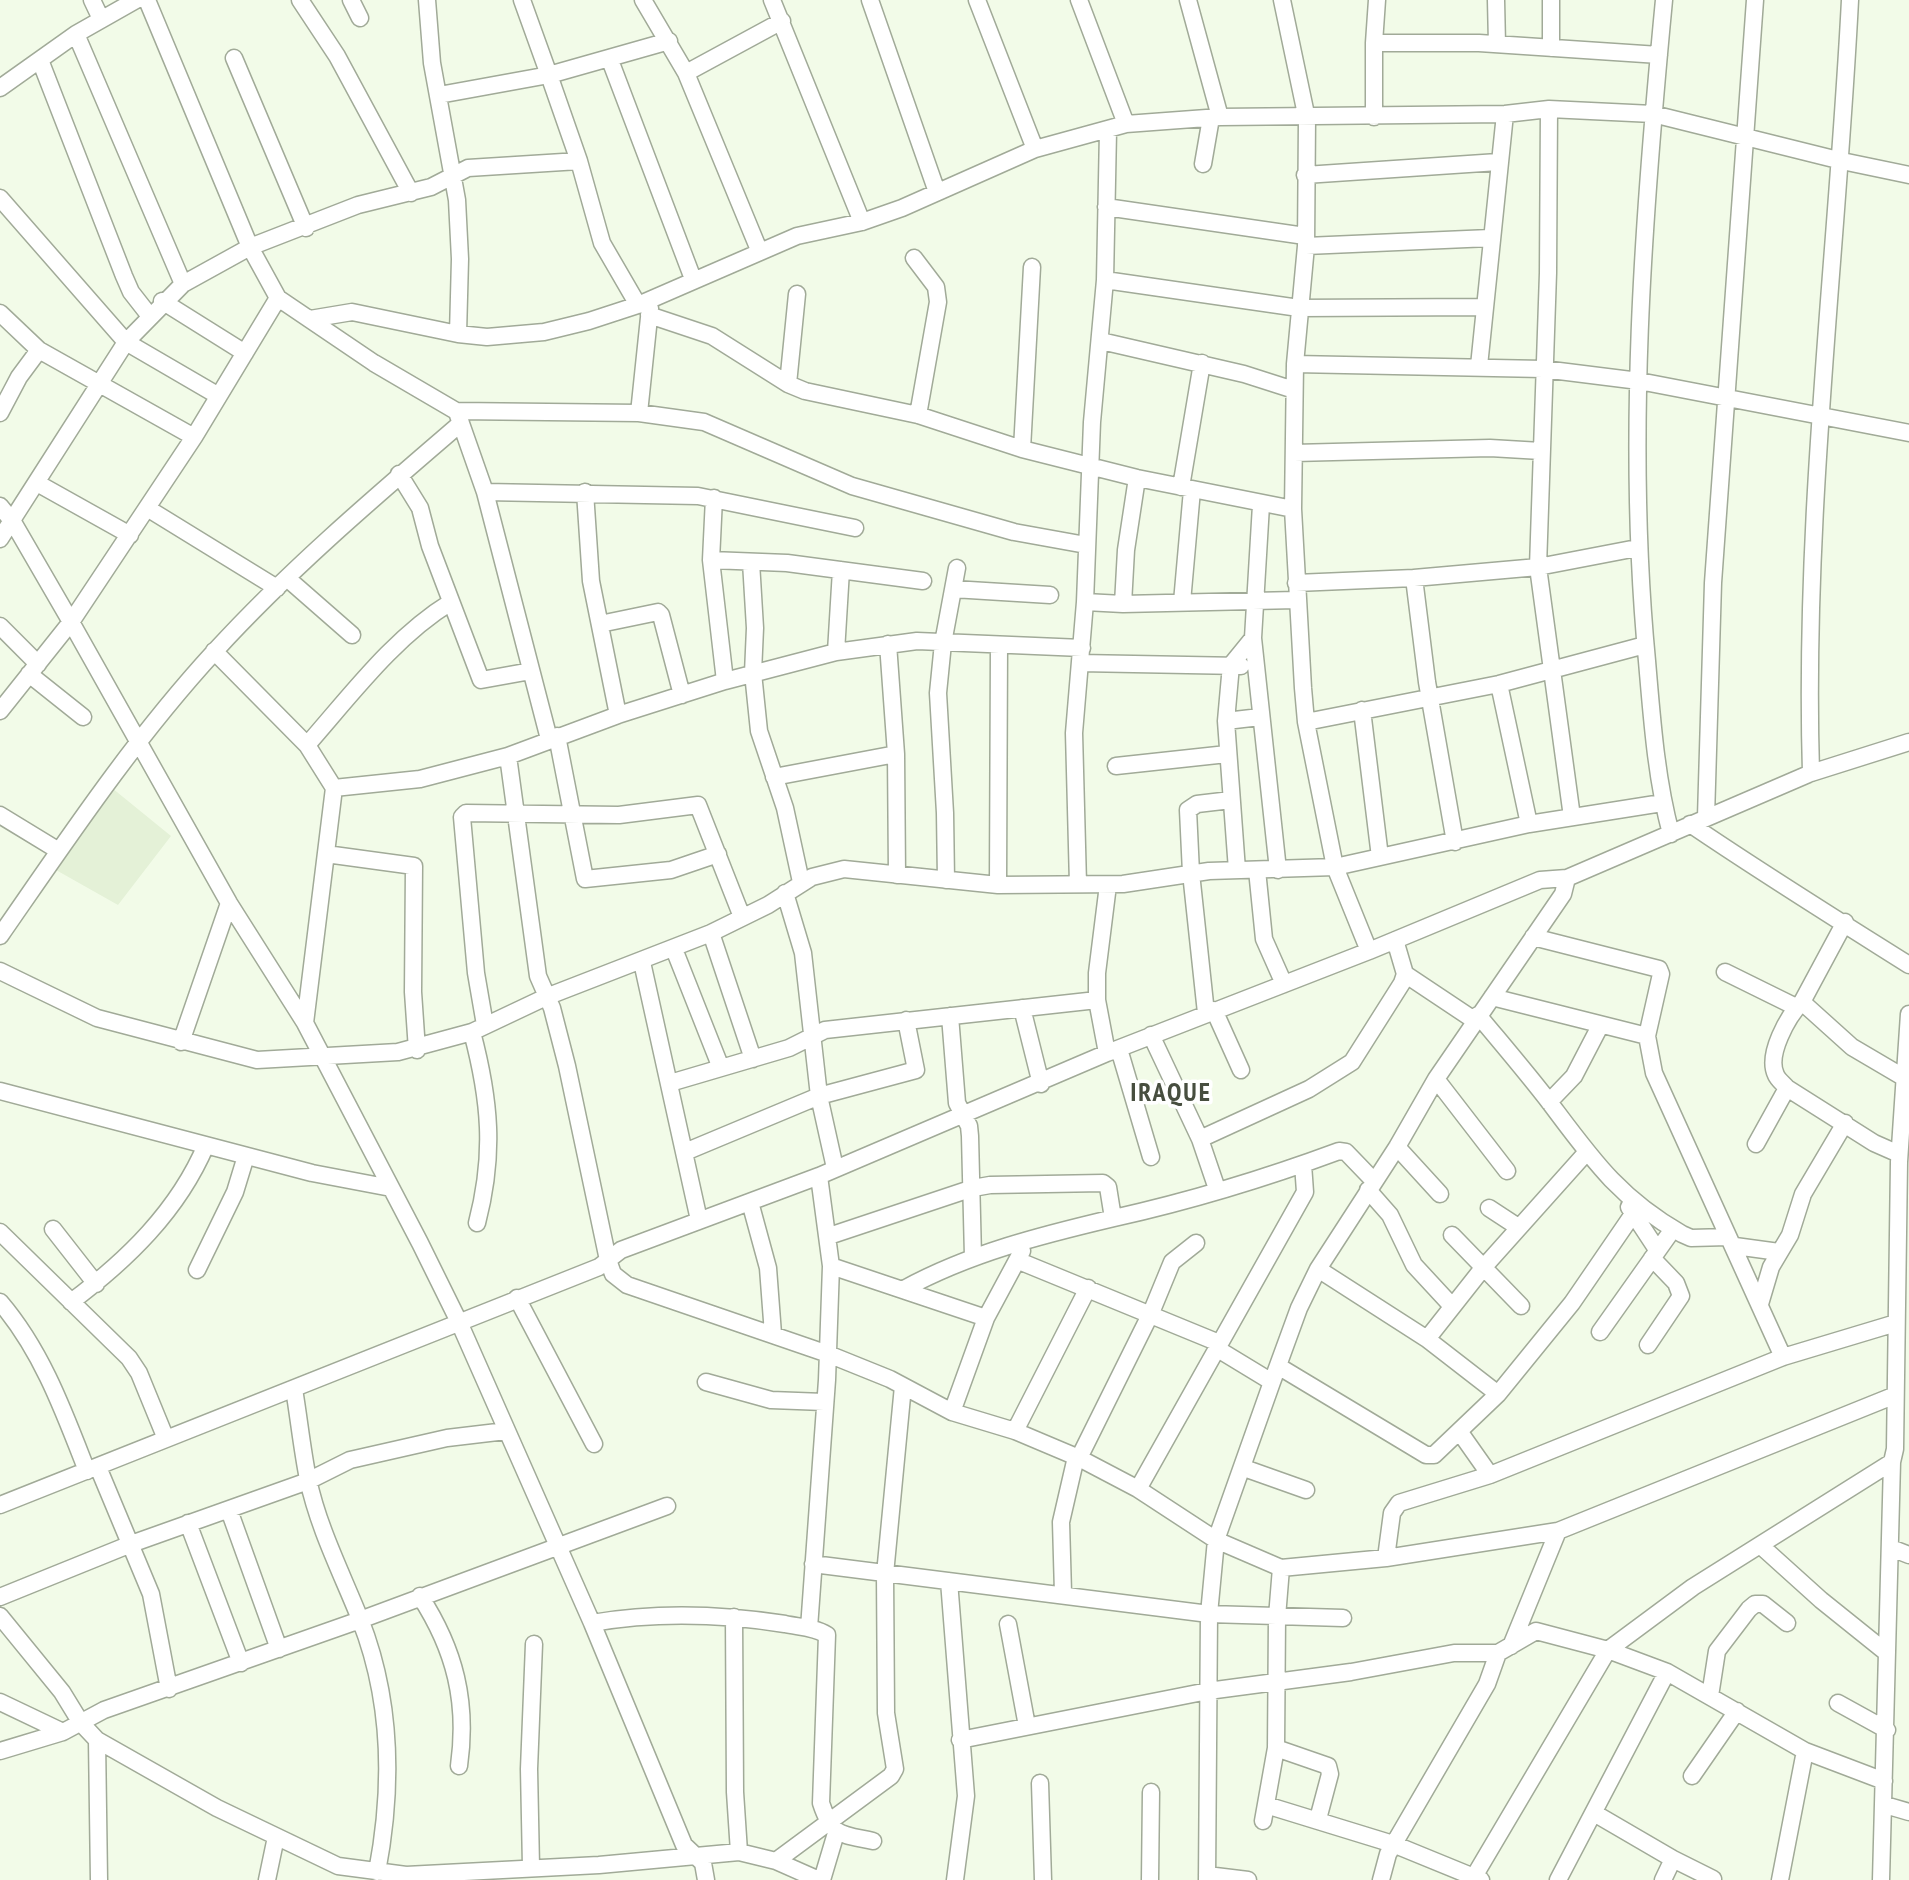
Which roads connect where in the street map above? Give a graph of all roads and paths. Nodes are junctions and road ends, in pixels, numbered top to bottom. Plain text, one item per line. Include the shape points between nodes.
1 (92, 0) edge
2 (136, 0) edge
3 (147, 0) edge
4 (300, 0) edge
5 (351, 0) edge
6 (427, 0) edge
7 (522, 0) edge
8 (643, 0) edge
9 (772, 0) edge
10 (870, 0) edge
11 (977, 0) edge
12 (1079, 0) edge
13 (1188, 0) edge
14 (1282, 0) edge
15 (1377, 0) edge
16 (1496, 0) edge
17 (1551, 0) edge
18 (1664, 0) edge
19 (1755, 0) edge
20 (1850, 0) edge
21 (101, 19) junction
22 (360, 19) dead end
23 (782, 21) junction
24 (76, 34) junction
25 (669, 41) junction
26 (1374, 43) junction
27 (1497, 44) junction
28 (1550, 48) junction
29 (1659, 55) junction
30 (234, 58) dead end
31 (40, 60) junction
32 (610, 60) junction
33 (686, 73) junction
34 (548, 75) junction
35 (0, 88) edge
36 (439, 96) junction
37 (1549, 109) junction
38 (1505, 114) junction
39 (1653, 114) junction
40 (1374, 117) junction
41 (1215, 118) junction
42 (1307, 118) junction
43 (1126, 124) junction
44 (1108, 131) junction
45 (1745, 138) junction
46 (1035, 149) junction
47 (579, 161) junction
48 (1842, 161) junction
49 (1498, 163) junction
50 (1203, 164) dead end
51 (453, 174) junction
52 (1305, 175) junction
53 (1909, 175) edge
54 (937, 192) junction
55 (411, 193) junction
56 (0, 198) edge
57 (1106, 207) junction
58 (862, 222) junction
59 (306, 228) junction
60 (1490, 239) junction
61 (1306, 241) junction
62 (250, 247) junction
63 (760, 250) junction
64 (914, 258) dead end
65 (1032, 267) dead end
66 (694, 279) junction
67 (1105, 280) junction
68 (183, 284) junction
69 (797, 294) dead end
70 (278, 298) junction
71 (162, 301) junction
72 (646, 306) junction
73 (1483, 307) junction
74 (1299, 308) junction
75 (0, 314) edge
76 (149, 315) junction
77 (310, 319) junction
78 (458, 334) junction
79 (1101, 341) junction
80 (126, 342) junction
81 (39, 350) junction
82 (245, 353) junction
83 (1202, 363) junction
84 (1294, 364) junction
85 (1479, 366) junction
86 (1543, 369) junction
87 (1639, 382) junction
88 (98, 384) junction
89 (788, 384) junction
90 (1294, 390) junction
91 (217, 395) junction
92 (1728, 400) junction
93 (0, 413) edge
94 (639, 413) junction
95 (918, 415) junction
96 (1822, 416) junction
97 (458, 417) junction
98 (1909, 433) edge
99 (194, 437) junction
100 (1022, 449) junction
101 (1541, 451) junction
102 (1294, 453) junction
103 (1089, 466) junction
104 (399, 474) junction
105 (1137, 478) junction
106 (37, 484) junction
107 (1187, 489) junction
108 (485, 492) junction
109 (586, 492) junction
110 (714, 499) junction
111 (1261, 505) junction
112 (0, 506) edge
113 (147, 508) junction
114 (1293, 509) junction
115 (13, 522) junction
116 (855, 528) dead end
117 (130, 535) junction
118 (0, 539) edge
119 (1086, 545) junction
120 (1637, 548) junction
121 (711, 560) junction
122 (751, 562) junction
123 (1538, 567) junction
124 (957, 568) dead end
125 (841, 570) junction
126 (1414, 578) junction
127 (923, 581) dead end
128 (1296, 583) junction
129 (283, 584) junction
130 (953, 589) junction
131 (1050, 595) dead end
132 (1255, 599) junction
133 (1296, 600) junction
134 (451, 602) junction
135 (1182, 602) junction
136 (1085, 603) junction
137 (1123, 604) junction
138 (71, 622) junction
139 (600, 624) junction
140 (0, 626) edge
141 (352, 635) dead end
142 (1253, 638) junction
143 (943, 643) junction
144 (888, 644) junction
145 (999, 645) junction
146 (1645, 645) junction
147 (214, 651) junction
148 (836, 652) junction
149 (1081, 655) junction
150 (1231, 665) junction
151 (1254, 667) junction
152 (34, 669) junction
153 (1550, 670) junction
154 (531, 671) junction
155 (753, 673) junction
156 (726, 681) junction
157 (1499, 684) junction
158 (682, 695) junction
159 (1430, 698) junction
160 (3, 701) edge
161 (1362, 710) junction
162 (618, 715) junction
163 (83, 717) dead end
164 (1260, 717) junction
165 (1226, 721) junction
166 (1306, 722) junction
167 (553, 738) junction
168 (139, 742) junction
169 (1909, 742) edge
170 (307, 745) junction
171 (896, 754) junction
172 (1227, 754) junction
173 (508, 756) junction
174 (1116, 766) dead end
175 (1811, 773) junction
176 (774, 778) junction
177 (334, 788) junction
178 (1231, 800) junction
179 (1662, 803) junction
180 (516, 814) junction
181 (0, 815) edge
182 (574, 816) junction
183 (1572, 817) junction
184 (1706, 817) junction
185 (1530, 824) junction
186 (1690, 824) junction
187 (1671, 834) junction
188 (1455, 842) junction
189 (60, 851) junction
190 (326, 854) junction
191 (718, 854) junction
192 (1380, 857) junction
193 (1335, 867) junction
194 (1237, 870) junction
195 (1257, 870) junction
196 (1278, 870) junction
197 (1191, 873) junction
198 (897, 875) junction
199 (1567, 878) junction
200 (946, 880) junction
201 (801, 881) junction
202 (1078, 884) junction
203 (998, 885) junction
204 (1108, 885) junction
205 (785, 893) junction
206 (229, 903) junction
207 (742, 918) junction
208 (1845, 922) junction
209 (711, 933) junction
210 (0, 936) edge
211 (1533, 937) junction
212 (1395, 940) junction
213 (674, 948) junction
214 (1369, 951) junction
215 (642, 962) junction
216 (1909, 965) edge
217 (0, 971) edge
218 (1725, 972) dead end
219 (1405, 974) junction
220 (1284, 984) junction
221 (546, 997) junction
222 (1492, 997) junction
223 (1097, 1000) junction
224 (1799, 1005) junction
225 (1022, 1008) junction
226 (1210, 1012) junction
227 (1909, 1014) edge
228 (950, 1016) junction
229 (1476, 1018) junction
230 (906, 1020) junction
231 (304, 1023) junction
232 (1600, 1026) junction
233 (478, 1029) junction
234 (1151, 1035) junction
235 (1647, 1036) junction
236 (814, 1037) junction
237 (181, 1042) junction
238 (416, 1050) junction
239 (1113, 1051) junction
240 (320, 1057) junction
241 (753, 1059) junction
242 (721, 1068) junction
243 (1241, 1070) dead end
244 (1903, 1076) junction
245 (1436, 1079) junction
246 (670, 1083) junction
247 (1041, 1084) junction
248 (1787, 1088) junction
249 (0, 1091) edge
250 (819, 1096) junction
251 (1549, 1102) junction
252 (963, 1114) junction
253 (1845, 1123) junction
254 (1199, 1139) junction
255 (1756, 1144) dead end
256 (206, 1145) junction
257 (1397, 1146) junction
258 (685, 1152) junction
259 (1586, 1154) junction
260 (246, 1156) junction
261 (1151, 1157) dead end
262 (1902, 1160) edge
263 (1303, 1164) junction
264 (835, 1168) junction
265 (1507, 1171) dead end
266 (819, 1176) junction
267 (1370, 1185) junction
268 (391, 1188) junction
269 (973, 1188) junction
270 (1217, 1189) junction
271 (1620, 1190) junction
272 (1440, 1194) dead end
273 (750, 1202) junction
274 (1489, 1208) dead end
275 (1633, 1214) junction
276 (1113, 1219) junction
277 (699, 1220) junction
278 (477, 1223) dead end
279 (1518, 1227) junction
280 (53, 1229) dead end
281 (1673, 1229) junction
282 (0, 1232) edge
283 (1451, 1235) dead end
284 (1903, 1235) edge
285 (829, 1236) junction
286 (1025, 1242) junction
287 (1732, 1242) junction
288 (1196, 1243) dead end
289 (1779, 1252) junction
290 (1654, 1253) junction
291 (973, 1257) junction
292 (608, 1259) junction
293 (1019, 1261) junction
294 (831, 1266) junction
295 (1483, 1268) junction
296 (1318, 1269) junction
297 (197, 1270) dead end
298 (96, 1284) junction
299 (1088, 1288) junction
300 (904, 1289) junction
301 (517, 1298) junction
302 (0, 1302) edge
303 (71, 1302) junction
304 (1760, 1304) junction
305 (1451, 1305) junction
306 (1521, 1307) dead end
307 (1151, 1313) junction
308 (986, 1318) junction
309 (459, 1322) junction
310 (1896, 1323) junction
311 (1600, 1332) dead end
312 (772, 1334) junction
313 (1427, 1339) junction
314 (1648, 1345) dead end
315 (1218, 1346) junction
316 (828, 1354) junction
317 (1783, 1357) junction
318 (1278, 1366) junction
319 (706, 1382) dead end
320 (1272, 1382) junction
321 (902, 1386) junction
322 (294, 1389) junction
323 (1498, 1394) junction
324 (1893, 1396) junction
325 (824, 1402) junction
326 (952, 1412) junction
327 (506, 1431) junction
328 (1015, 1431) junction
329 (1459, 1431) junction
330 (166, 1439) junction
331 (594, 1444) dead end
332 (1898, 1456) edge
333 (1077, 1458) junction
334 (1244, 1468) junction
335 (92, 1469) junction
336 (1490, 1475) junction
337 (308, 1481) junction
338 (1138, 1489) junction
339 (1306, 1490) dead end
340 (0, 1504) edge
341 (667, 1506) dead end
342 (229, 1510) junction
343 (188, 1523) junction
344 (1558, 1531) junction
345 (1216, 1540) junction
346 (131, 1545) junction
347 (558, 1545) junction
348 (1760, 1545) junction
349 (1891, 1548) junction
350 (1909, 1555) edge
351 (1386, 1558) junction
352 (813, 1564) junction
353 (1281, 1568) junction
354 (885, 1573) junction
355 (949, 1581) junction
356 (1063, 1594) junction
357 (420, 1596) junction
358 (0, 1597) edge
359 (1209, 1614) junction
360 (0, 1616) edge
361 (1277, 1617) junction
362 (734, 1618) junction
363 (1343, 1618) dead end
364 (360, 1620) junction
365 (592, 1623) junction
366 (1787, 1623) dead end
367 (1008, 1624) dead end
368 (809, 1628) junction
369 (534, 1644) dead end
370 (279, 1649) junction
371 (1504, 1649) junction
372 (1608, 1650) junction
373 (1888, 1653) junction
374 (241, 1663) junction
375 (1667, 1672) junction
376 (1276, 1682) junction
377 (169, 1689) junction
378 (1208, 1691) junction
379 (1710, 1696) junction
380 (0, 1702) edge
381 (1838, 1703) dead end
382 (1737, 1711) junction
383 (81, 1723) junction
384 (1027, 1726) junction
385 (1887, 1730) junction
386 (63, 1732) junction
387 (97, 1740) junction
388 (960, 1740) junction
389 (1276, 1748) junction
390 (0, 1751) edge
391 (1805, 1751) junction
392 (459, 1766) dead end
393 (1692, 1776) dead end
394 (1884, 1781) junction
395 (1040, 1783) dead end
396 (1151, 1792) dead end
397 (1885, 1805) junction
398 (1909, 1812) edge
399 (1594, 1813) junction
400 (1318, 1819) junction
401 (832, 1828) junction
402 (276, 1837) junction
403 (873, 1841) dead end
404 (1393, 1844) junction
405 (739, 1852) junction
406 (699, 1857) junction
407 (1672, 1859) junction
408 (776, 1861) junction
409 (531, 1867) junction
410 (377, 1872) junction
411 (1207, 1877) edge
412 (1475, 1879) edge
413 (1713, 1879) edge
414 (99, 1880) edge
415 (267, 1880) edge
416 (706, 1880) edge
417 (821, 1880) edge
418 (956, 1880) edge
419 (1043, 1880) edge
420 (1150, 1880) edge
421 (1248, 1880) edge
422 (1381, 1880) edge
423 (1558, 1880) edge
424 (1663, 1880) edge
425 (1780, 1880) edge
426 (1881, 1880) edge

1 - 21 street
2 - 21 street
3 - 62 street
4 - 55 street via 337,56
5 - 22 street
6 - 36 street
7 - 34 street
8 - 25 street
9 - 23 street
10 - 54 street
11 - 46 street
12 - 43 street
13 - 41 street
14 - 42 street
15 - 26 street
16 - 27 street
17 - 28 street
18 - 29 street
19 - 45 street
20 - 48 street
21 - 24 street
23 - 33 street
23 - 58 street
24 - 31 street
24 - 68 street
25 - 32 street
25 - 33 street
26 - 27 street
26 - 40 street
27 - 28 street
28 - 29 street
29 - 39 street
30 - 59 street
31 - 35 street
31 - 76 street via 124,276
32 - 34 street
32 - 66 street
33 - 63 street
34 - 36 street
34 - 47 street
36 - 51 street
37 - 38 street
37 - 39 street
37 - 86 street
38 - 40 street
38 - 49 street
39 - 45 street
39 - 87 street
40 - 42 street
41 - 42 street
41 - 43 street
41 - 50 street
42 - 52 street
43 - 44 street
44 - 46 street
44 - 57 street
45 - 48 street
45 - 92 street
46 - 54 street
47 - 51 street via 476,167
47 - 72 street via 602,243
48 - 53 street
48 - 96 street
49 - 52 street
49 - 60 street
51 - 55 street
51 - 78 street via 460,259
52 - 61 street
54 - 58 street
55 - 59 street via 358,205
56 - 80 street
57 - 61 street
57 - 67 street
58 - 63 street via 797,236
59 - 62 street
60 - 61 street
60 - 73 street
61 - 74 street
62 - 68 street
62 - 70 street
63 - 66 street
64 - 95 street via 936,287 938,302
65 - 100 street
66 - 72 street
67 - 74 street
67 - 79 street
68 - 71 street
69 - 89 street
70 - 77 street
70 - 82 street
71 - 76 street
71 - 82 street
72 - 78 street via 544,332 487,337
72 - 89 street via 723,342
72 - 94 street
73 - 74 street
73 - 85 street
74 - 84 street
75 - 81 street
76 - 80 street
77 - 78 street via 352,312
77 - 97 street
79 - 83 street
79 - 103 street
80 - 88 street
80 - 91 street
81 - 88 street
81 - 93 street
82 - 91 street
83 - 90 street
83 - 107 street
84 - 85 street
84 - 90 street
85 - 86 street
86 - 87 street
86 - 101 street
87 - 92 street
87 - 120 street
88 - 99 street
88 - 106 street
89 - 95 street
90 - 102 street
91 - 99 street
92 - 96 street
92 - 184 street via 1712,596
94 - 97 street
94 - 119 street via 724,428 852,486 930,510 1014,533
95 - 100 street
96 - 98 street
96 - 175 street via 1809,688
97 - 104 street
97 - 108 street
99 - 113 street
100 - 103 street
101 - 102 street
101 - 123 street
102 - 114 street
103 - 105 street
103 - 119 street
104 - 129 street
104 - 134 street via 420,508
105 - 107 street
105 - 137 street
106 - 115 street
106 - 117 street
107 - 111 street
107 - 135 street
108 - 109 street
108 - 154 street
109 - 110 street
109 - 139 street via 591,581
110 - 116 street
110 - 121 street
111 - 114 street
111 - 132 street
112 - 115 street
113 - 117 street
113 - 129 street
114 - 128 street
115 - 118 street
115 - 138 street
117 - 138 street
119 - 136 street
120 - 123 street
120 - 146 street
121 - 122 street
121 - 156 street
122 - 125 street
122 - 155 street
123 - 126 street
123 - 153 street
124 - 130 street
125 - 127 street
125 - 148 street
126 - 128 street
126 - 159 street
128 - 133 street
129 - 141 street
129 - 147 street
130 - 131 street
130 - 143 street
132 - 133 street
132 - 135 street
132 - 142 street
133 - 166 street
134 - 154 street via 481,680
134 - 170 street via 391,652
135 - 137 street
136 - 137 street
136 - 149 street
138 - 152 street
138 - 168 street
139 - 158 street via 658,612
139 - 162 street
140 - 152 street
142 - 150 street
142 - 151 street
143 - 144 street
143 - 145 street
143 - 200 street via 938,709
144 - 148 street
144 - 171 street
145 - 149 street
145 - 203 street
146 - 153 street
146 - 179 street
147 - 168 street
147 - 170 street
148 - 155 street
149 - 150 street
149 - 202 street via 1074,733
150 - 151 street
150 - 165 street
151 - 164 street
152 - 160 street
152 - 163 street
153 - 157 street
153 - 183 street
154 - 167 street
155 - 156 street
155 - 176 street via 759,731
156 - 158 street
157 - 159 street
157 - 185 street
158 - 162 street
159 - 161 street
159 - 188 street
161 - 166 street
161 - 192 street
162 - 167 street
164 - 165 street
164 - 196 street
165 - 172 street
166 - 193 street
167 - 173 street
167 - 182 street
168 - 189 street
168 - 206 street
169 - 175 street
170 - 177 street
171 - 176 street
171 - 198 street
172 - 174 street
172 - 178 street
173 - 177 street via 420,779
173 - 180 street
175 - 184 street
176 - 201 street via 789,820
177 - 190 street
178 - 194 street
178 - 197 street via 1189,808
179 - 183 street
179 - 187 street
180 - 182 street
180 - 221 street via 538,976
180 - 233 street via 466,813 462,817
181 - 189 street
182 - 191 street via 698,805
182 - 191 street via 588,881 671,870
183 - 185 street
184 - 186 street
185 - 188 street
186 - 187 street
186 - 208 street via 1786,889
187 - 199 street
188 - 192 street
189 - 210 street
190 - 231 street
190 - 238 street via 414,866
191 - 207 street
192 - 193 street
193 - 196 street
193 - 214 street
194 - 195 street
194 - 197 street
195 - 196 street
195 - 220 street via 1264,939
197 - 204 street
197 - 226 street
198 - 200 street
198 - 201 street via 844,869
199 - 211 street via 1563,894
199 - 212 street via 1540,880
200 - 203 street
201 - 205 street
202 - 203 street
202 - 204 street
204 - 223 street
205 - 207 street
205 - 236 street via 803,953
206 - 231 street
206 - 237 street
207 - 209 street
208 - 216 street
208 - 224 street
209 - 213 street
209 - 241 street
211 - 222 street
211 - 235 street via 1659,969
212 - 214 street
212 - 219 street
213 - 215 street
213 - 242 street
214 - 220 street
215 - 221 street
215 - 246 street
217 - 237 street via 97,1018
218 - 224 street
219 - 229 street
219 - 254 street via 1352,1062 1308,1089
220 - 226 street
221 - 233 street
221 - 292 street via 567,1066
222 - 229 street
222 - 232 street
223 - 225 street
223 - 239 street
224 - 244 street via 1852,1047
224 - 248 street via 1784,1029 1774,1065
225 - 228 street
225 - 247 street
226 - 234 street
226 - 243 street
227 - 244 street
228 - 230 street
228 - 252 street via 957,1103
229 - 245 street
229 - 251 street
230 - 236 street via 825,1030
230 - 250 street via 916,1070
231 - 240 street
232 - 235 street
232 - 251 street via 1574,1076
233 - 238 street
233 - 278 street via 490,1128 487,1186
234 - 239 street
234 - 254 street
235 - 287 street via 1654,1073
236 - 241 street
236 - 250 street
237 - 240 street via 257,1060
238 - 240 street
239 - 247 street
239 - 261 street
240 - 268 street
241 - 242 street
242 - 246 street
244 - 262 street
245 - 257 street
245 - 265 street
246 - 258 street
247 - 252 street
248 - 253 street
248 - 255 street
249 - 256 street
250 - 258 street
250 - 264 street
251 - 259 street
252 - 264 street
252 - 269 street via 970,1136
253 - 262 street
253 - 289 street via 1807,1186
254 - 270 street
256 - 260 street
256 - 298 street via 163,1217
257 - 267 street
257 - 272 street
258 - 277 street
259 - 271 street
259 - 279 street
260 - 268 street
260 - 297 street via 235,1192
262 - 284 street
263 - 267 street via 1342,1151
263 - 270 street
263 - 315 street via 1305,1192
264 - 266 street
266 - 273 street
266 - 285 street
267 - 296 street
267 - 305 street via 1414,1265
268 - 309 street
269 - 276 street via 1103,1183 1108,1187
269 - 285 street
269 - 291 street
270 - 276 street
271 - 275 street
271 - 281 street
273 - 277 street
273 - 312 street via 768,1268
274 - 279 street
275 - 290 street
275 - 323 street via 1572,1303
276 - 286 street
277 - 292 street
279 - 295 street
280 - 298 street
281 - 287 street via 1691,1238
281 - 290 street
282 - 303 street
283 - 295 street
284 - 310 street
285 - 294 street
286 - 291 street
286 - 293 street
287 - 289 street
287 - 304 street
288 - 307 street via 1176,1256
289 - 304 street
290 - 311 street
290 - 314 street via 1681,1296
291 - 300 street
292 - 301 street via 599,1267
292 - 312 street via 613,1274 627,1285
293 - 299 street
293 - 308 street
294 - 300 street
294 - 316 street
295 - 305 street
295 - 306 street
296 - 313 street
296 - 318 street via 1298,1308
298 - 303 street
299 - 307 street
299 - 328 street
300 - 308 street
301 - 309 street
301 - 331 street
302 - 335 street via 25,1333
303 - 330 street via 129,1358
304 - 317 street
305 - 313 street
307 - 315 street
307 - 333 street
308 - 326 street
309 - 322 street
309 - 327 street
310 - 317 street
310 - 324 street
312 - 316 street
313 - 323 street
315 - 320 street
315 - 338 street
316 - 321 street
316 - 325 street
317 - 336 street
318 - 320 street
318 - 329 street via 1426,1455 1434,1455
319 - 325 street via 771,1399
320 - 334 street
321 - 326 street
321 - 354 street
322 - 330 street
322 - 337 street
323 - 329 street
324 - 332 street
324 - 344 street
325 - 352 street
326 - 328 street
327 - 337 street via 447,1438 351,1460
327 - 347 street
328 - 333 street
329 - 336 street
330 - 335 street
332 - 348 street
332 - 349 street
333 - 338 street
333 - 356 street via 1061,1522
334 - 339 street
334 - 345 street
335 - 340 street
335 - 346 street
336 - 351 street via 1399,1503 1392,1513
337 - 342 street
337 - 364 street
338 - 345 street
341 - 347 street
342 - 343 street
342 - 370 street
343 - 346 street
343 - 374 street
344 - 351 street
344 - 371 street
345 - 353 street
345 - 359 street
346 - 358 street
346 - 377 street via 150,1594
347 - 357 street
347 - 365 street
348 - 372 street via 1693,1587
348 - 373 street
349 - 350 street
349 - 373 street
351 - 353 street
352 - 354 street
352 - 368 street
353 - 361 street
354 - 355 street
354 - 401 street via 886,1713 895,1769
355 - 356 street
355 - 388 street
356 - 359 street
357 - 364 street
357 - 392 street via 446,1640 458,1675 463,1710
359 - 361 street
359 - 378 street
360 - 383 street via 62,1692
361 - 363 street
361 - 376 street
362 - 365 street via 646,1616
362 - 368 street
362 - 405 street
364 - 370 street
364 - 410 street via 374,1664 386,1734 389,1789
365 - 406 street via 684,1845
366 - 379 street via 1763,1604 1749,1609 1717,1651
367 - 384 street
368 - 401 street via 827,1635 821,1803
369 - 409 street
370 - 374 street
371 - 372 street via 1536,1631
371 - 376 street via 1442,1654
371 - 404 street
372 - 375 street
372 - 412 street
373 - 385 street
374 - 377 street
375 - 379 street
375 - 399 street
376 - 378 street
376 - 389 street
377 - 383 street via 104,1710
378 - 384 street
378 - 411 street
379 - 382 street
380 - 386 street
381 - 385 street
382 - 391 street
382 - 393 street
383 - 386 street
383 - 387 street
384 - 388 street
385 - 394 street
386 - 390 street
387 - 402 street
387 - 414 street
388 - 418 street via 965,1796
389 - 400 street via 1328,1766
389 - 400 street via 1265,1813
391 - 394 street
391 - 425 street
394 - 397 street
395 - 419 street
396 - 420 street
397 - 398 street
397 - 426 street
399 - 407 street
399 - 423 street
400 - 404 street
401 - 403 street
401 - 408 street
401 - 417 street
402 - 410 street via 338,1866
402 - 415 street
404 - 412 street
404 - 422 street
405 - 406 street
405 - 408 street
406 - 409 street
406 - 416 street
407 - 413 street
407 - 424 street
408 - 417 street
409 - 410 street via 406,1875
411 - 421 street

